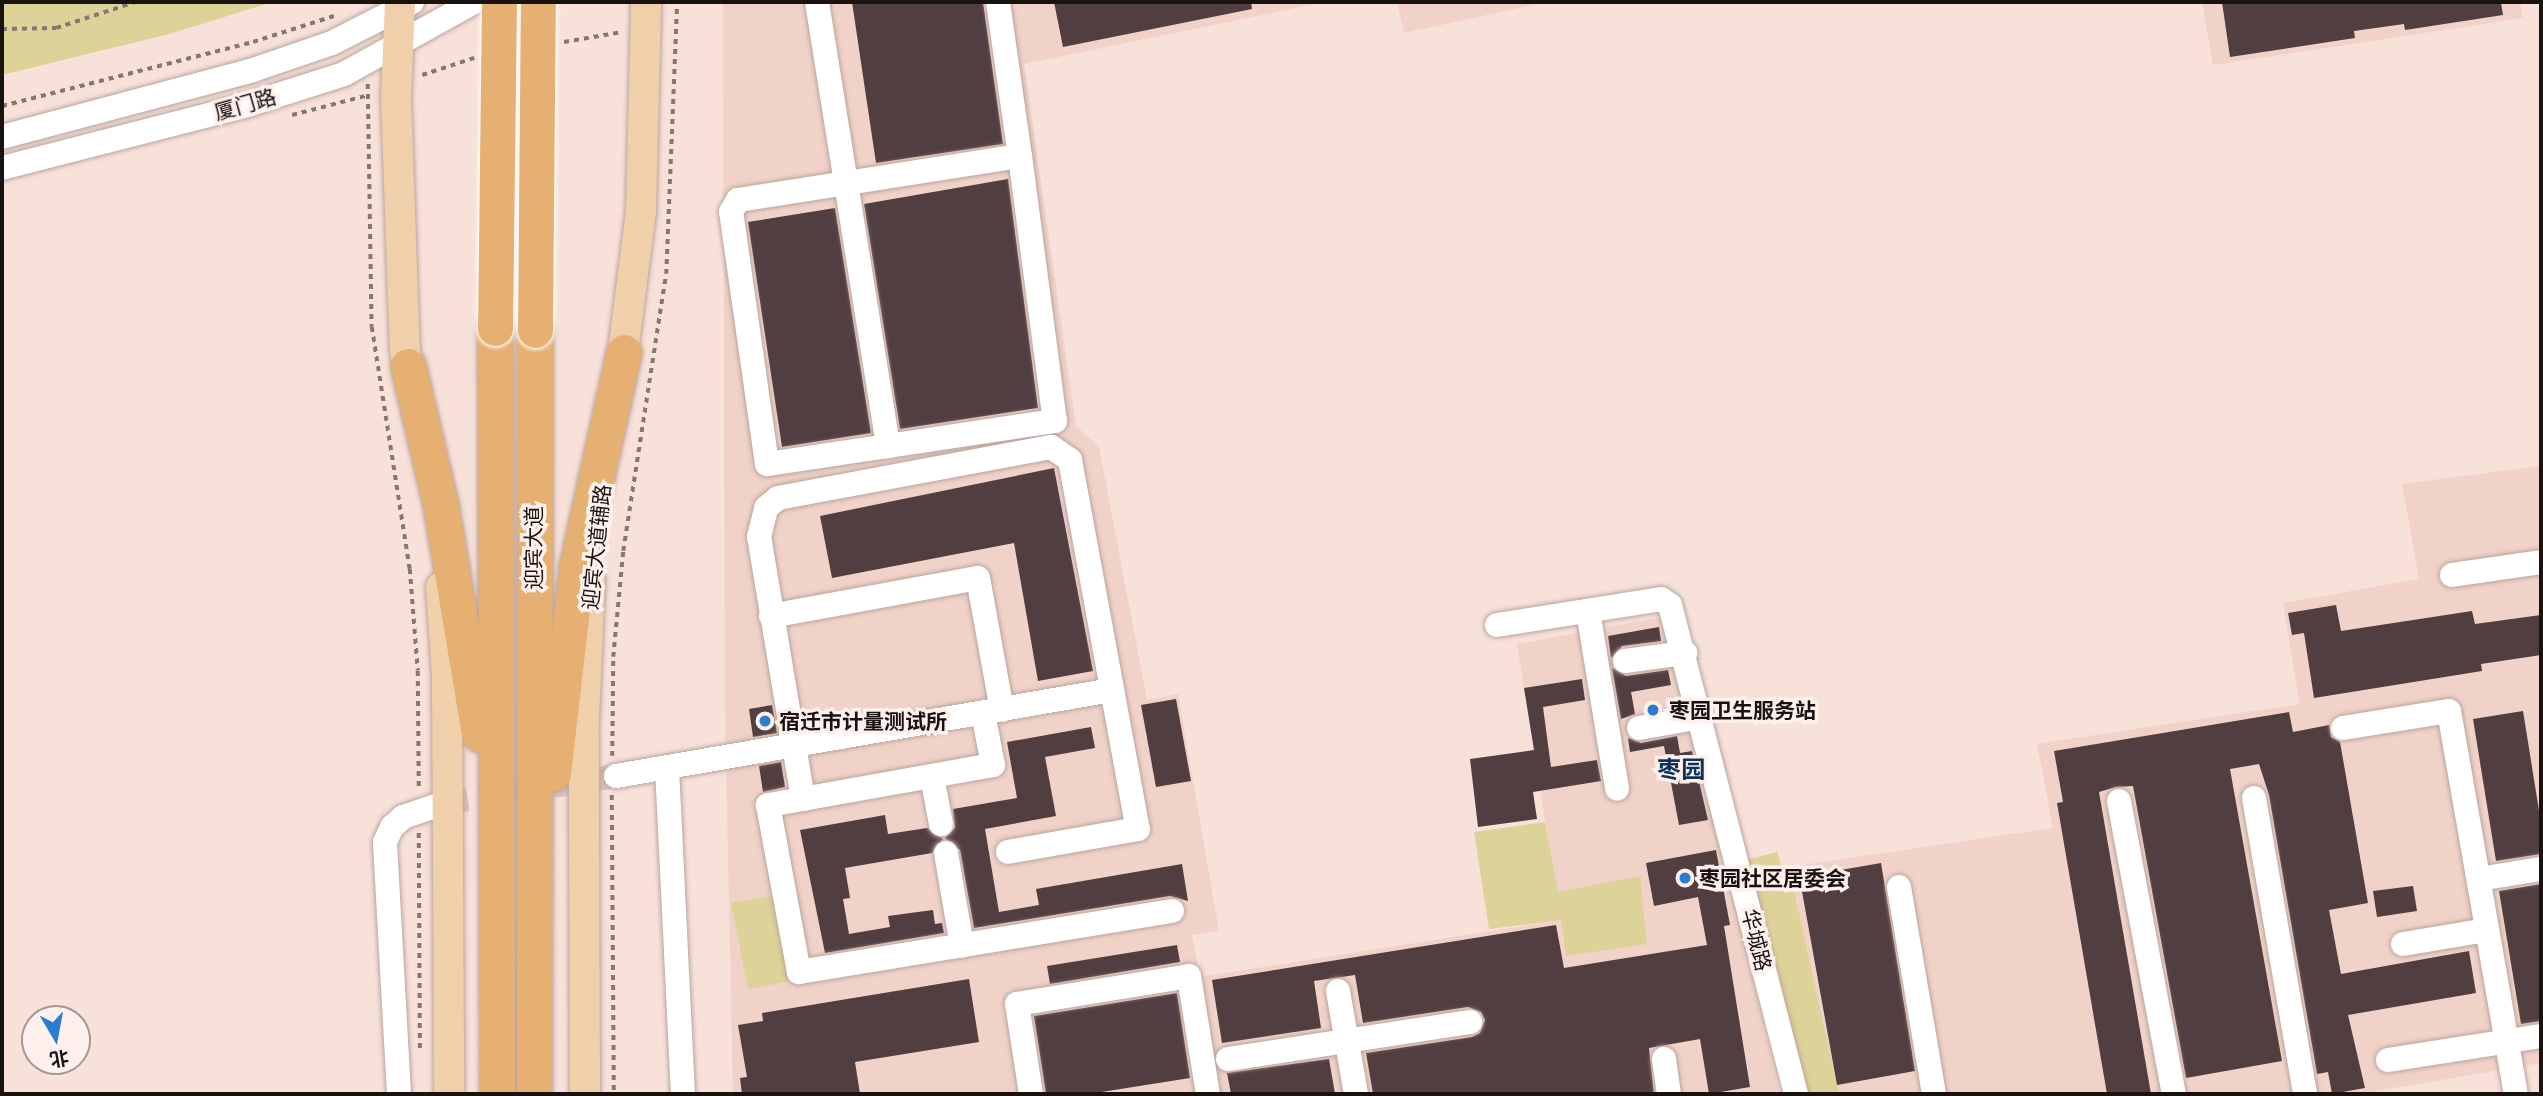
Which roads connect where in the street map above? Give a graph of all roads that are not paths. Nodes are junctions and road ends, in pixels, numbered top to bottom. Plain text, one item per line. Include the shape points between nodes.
1 (474, 2) edge
2 (499, 2) edge
3 (538, 2) edge
4 (817, 2) edge
5 (998, 2) edge
6 (404, 4) edge
7 (646, 15) edge
8 (398, 45) junction
9 (2, 137) edge
10 (1020, 156) junction
11 (2, 168) edge
12 (846, 181) junction
13 (624, 352) junction
14 (408, 366) junction
15 (888, 446) junction
16 (2541, 562) edge
17 (2452, 575) dead end
18 (1588, 611) junction
19 (771, 616) junction
20 (1497, 625) dead end
21 (1685, 653) junction
22 (1625, 661) dead end
23 (1112, 690) junction
24 (992, 711) junction
25 (1701, 717) junction
26 (1639, 728) dead end
27 (2343, 728) dead end
28 (794, 746) junction
29 (667, 768) junction
30 (932, 776) junction
31 (614, 777) tunnel mouth
32 (1617, 789) dead end
33 (2254, 798) dead end
34 (803, 799) junction
35 (2119, 801) dead end
36 (443, 803) tunnel mouth
37 (941, 824) dead end
38 (1008, 852) dead end
39 (946, 853) dead end
40 (2541, 869) edge
41 (496, 875) junction
42 (2479, 879) junction
43 (1899, 887) dead end
44 (1172, 911) dead end
45 (2487, 930) junction
46 (2403, 944) dead end
47 (962, 946) junction
48 (1338, 991) dead end
49 (1470, 1022) dead end
50 (2541, 1036) edge
51 (1347, 1041) junction
52 (2507, 1041) junction
53 (1228, 1059) dead end
54 (1664, 1059) dead end
55 (2388, 1060) dead end
56 (399, 1094) edge
57 (449, 1094) edge
58 (497, 1094) edge
59 (534, 1094) edge
60 (547, 1094) edge
61 (585, 1094) edge
62 (683, 1094) edge
63 (1031, 1094) edge
64 (1208, 1094) edge
65 (1356, 1094) edge
66 (1669, 1094) edge
67 (1797, 1094) edge
68 (1934, 1094) edge
69 (2174, 1094) edge
70 (2305, 1094) edge
71 (2516, 1094) edge

1 - 8 street, 厦门路
2 - 41 highway, 迎宾大道, bridge
3 - 59 highway, 迎宾大道, bridge
4 - 12 street
5 - 10 street
6 - 8 main road
6 - 9 street, 厦门路 via 332,44 253,70
7 - 13 main road, 迎宾大道辅路 via 641,211
8 - 11 street, 厦门路 via 344,74 247,105
8 - 14 main road
10 - 12 street
10 - 15 street via 1055,421
12 - 15 street
12 - 15 street via 738,200 731,212 766,464
13 - 60 highway via 577,565 559,695 553,760 554,1045
13 - 61 main road, 迎宾大道辅路 via 590,578 584,719
14 - 41 highway via 452,568
14 - 57 main road via 437,525 447,674
16 - 17 street
18 - 20 street
18 - 21 street, 华城路 via 1661,599 1670,605
18 - 32 street
19 - 23 street via 760,523 766,508 778,498 1051,447 1070,460
19 - 24 street via 978,578
19 - 28 street
21 - 22 street
21 - 25 street, 华城路
23 - 24 street
23 - 38 street via 1138,829
24 - 28 street
24 - 30 street via 993,765
25 - 26 street
25 - 67 street, 华城路
27 - 42 street via 2449,711
28 - 29 street
28 - 34 street
29 - 31 street
29 - 62 street
30 - 34 street
30 - 37 street
33 - 70 street
34 - 47 street via 768,805 799,972
35 - 69 street
36 - 56 street via 403,817 385,842
39 - 47 street
40 - 42 street
41 - 58 highway, 迎宾大道
42 - 45 street
43 - 68 street
44 - 47 street
45 - 46 street
45 - 52 street
48 - 51 street
49 - 51 street
50 - 52 street
51 - 53 street
51 - 65 street
52 - 55 street
52 - 71 street
54 - 66 street
63 - 64 street via 1017,1004 1189,975

